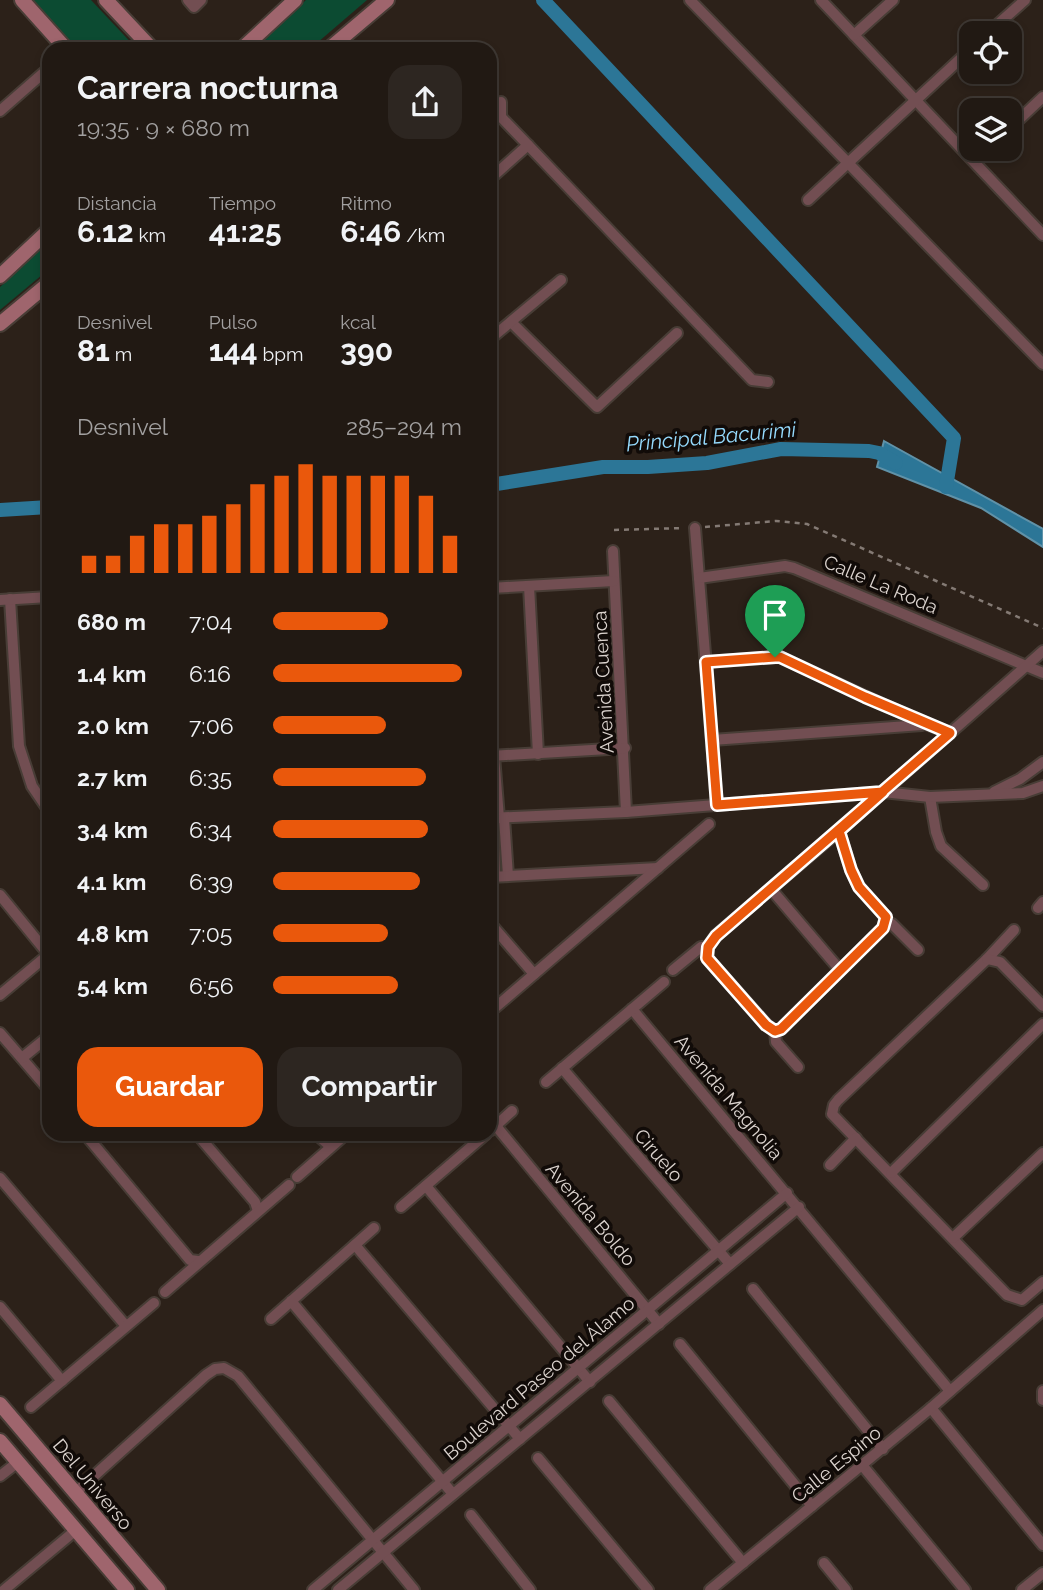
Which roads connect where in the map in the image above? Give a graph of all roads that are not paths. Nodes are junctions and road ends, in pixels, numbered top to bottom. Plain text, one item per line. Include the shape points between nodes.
1 (22, 0) edge
2 (106, 0) edge
3 (188, 0) edge
4 (201, 0) edge
5 (295, 0) edge
6 (387, 0) edge
7 (690, 0) edge
8 (821, 0) edge
9 (893, 0) edge
10 (1025, 0) edge
11 (1001, 21) edge
12 (854, 35) junction
13 (60, 42) edge
14 (145, 42) edge
15 (250, 42) edge
16 (337, 42) edge
17 (959, 60) edge
18 (42, 74) edge
19 (1043, 97) edge
20 (915, 100) junction
21 (501, 102) dead end
22 (0, 111) edge
23 (1022, 117) edge
24 (528, 145) junction
25 (959, 145) edge
26 (974, 161) edge
27 (848, 162) junction
28 (497, 172) edge
29 (808, 200) dead end
30 (1043, 235) edge
31 (42, 237) edge
32 (0, 276) edge
33 (561, 280) dead end
34 (42, 289) edge
35 (511, 322) junction
36 (0, 324) edge
37 (677, 333) dead end
38 (497, 334) edge
39 (1043, 364) edge
40 (768, 382) dead end
41 (695, 528) road end
42 (613, 551) dead end
43 (699, 578) junction
44 (614, 581) junction
45 (529, 586) junction
46 (497, 588) edge
47 (42, 597) edge
48 (5, 600) edge
49 (1043, 652) edge
50 (706, 662) junction
51 (1028, 665) junction
52 (1043, 673) edge
53 (926, 724) junction
54 (950, 733) junction
55 (712, 740) junction
56 (625, 748) junction
57 (538, 754) junction
58 (497, 756) edge
59 (1043, 762) edge
60 (1043, 786) edge
61 (883, 792) junction
62 (992, 793) junction
63 (930, 797) junction
64 (42, 801) edge
65 (717, 805) junction
66 (626, 812) junction
67 (497, 818) edge
68 (709, 824) dead end
69 (839, 831) junction
70 (658, 868) junction
71 (508, 876) junction
72 (497, 877) edge
73 (983, 885) dead end
74 (771, 889) junction
75 (0, 895) edge
76 (886, 923) junction
77 (497, 930) edge
78 (1014, 930) dead end
79 (42, 946) edge
80 (708, 947) junction
81 (918, 950) dead end
82 (987, 959) junction
83 (42, 961) edge
84 (673, 970) dead end
85 (840, 970) junction
86 (534, 974) junction
87 (663, 982) dead end
88 (0, 995) edge
89 (497, 1006) edge
90 (1043, 1006) edge
91 (632, 1009) junction
92 (1043, 1024) edge
93 (775, 1031) junction
94 (0, 1033) edge
95 (42, 1042) edge
96 (22, 1058) junction
97 (798, 1067) dead end
98 (562, 1068) junction
99 (42, 1082) edge
100 (546, 1082) dead end
101 (512, 1111) dead end
102 (497, 1125) edge
103 (497, 1137) edge
104 (856, 1139) junction
105 (91, 1141) edge
106 (203, 1141) edge
107 (324, 1141) edge
108 (337, 1141) edge
109 (478, 1141) edge
110 (330, 1146) junction
111 (1043, 1153) edge
112 (830, 1165) dead end
113 (891, 1174) junction
114 (0, 1178) edge
115 (426, 1186) junction
116 (787, 1193) junction
117 (401, 1207) dead end
118 (799, 1207) junction
119 (258, 1211) junction
120 (374, 1228) dead end
121 (953, 1238) junction
122 (355, 1245) junction
123 (718, 1250) junction
124 (198, 1261) junction
125 (730, 1264) junction
126 (1043, 1282) edge
127 (753, 1289) dead end
128 (165, 1292) dead end
129 (291, 1301) junction
130 (154, 1303) dead end
131 (0, 1307) edge
132 (648, 1310) junction
133 (1043, 1310) edge
134 (271, 1319) dead end
135 (659, 1324) junction
136 (126, 1326) junction
137 (680, 1344) dead end
138 (578, 1368) junction
139 (62, 1381) junction
140 (590, 1381) junction
141 (950, 1391) junction
142 (1043, 1391) edge
143 (1043, 1400) edge
144 (609, 1401) dead end
145 (0, 1404) edge
146 (31, 1407) dead end
147 (931, 1408) junction
148 (509, 1426) junction
149 (520, 1439) junction
150 (0, 1441) edge
151 (883, 1449) junction
152 (538, 1458) dead end
153 (18, 1462) junction
154 (862, 1465) junction
155 (0, 1476) edge
156 (443, 1482) junction
157 (75, 1493) junction
158 (453, 1494) junction
159 (812, 1506) junction
160 (471, 1515) dead end
161 (76, 1530) junction
162 (373, 1540) junction
163 (1043, 1545) edge
164 (383, 1553) junction
165 (743, 1563) junction
166 (824, 1563) dead end
167 (1043, 1573) edge
168 (4, 1590) edge
169 (127, 1590) edge
170 (158, 1590) edge
171 (313, 1590) edge
172 (338, 1590) edge
173 (414, 1590) edge
174 (530, 1590) edge
175 (648, 1590) edge
176 (710, 1590) edge
177 (846, 1590) edge
178 (965, 1590) edge
179 (1022, 1590) edge

1 - 13 street
2 - 14 street
3 - 4 street via 194,7
5 - 15 street
6 - 16 street
7 - 27 street
8 - 12 street
9 - 12 street
10 - 11 street
12 - 20 street
17 - 20 street
18 - 22 street
19 - 23 street
20 - 25 street
20 - 27 street
21 - 24 street via 501,117
24 - 28 street
24 - 40 street via 752,380
26 - 30 street
27 - 29 street
27 - 39 street
31 - 32 street
33 - 35 street
34 - 36 street
35 - 37 street via 597,407
35 - 38 street
41 - 43 street
42 - 44 street, Avenida Cuenca
43 - 50 street
43 - 51 street, Calle La Roda via 794,568
44 - 45 street
44 - 56 street, Avenida Cuenca
45 - 46 street
45 - 57 street
47 - 48 street
48 - 64 street via 19,746 32,786
49 - 51 street
50 - 53 street via 780,657
50 - 55 street
51 - 52 street, Calle La Roda
51 - 54 street
53 - 54 street
53 - 55 street
54 - 61 street
55 - 65 street
56 - 57 street
56 - 66 street, Avenida Cuenca
57 - 58 street
59 - 62 street
60 - 62 street via 1023,793
61 - 63 street
61 - 65 street
61 - 69 street
62 - 63 street
63 - 73 street via 941,846
65 - 66 street
66 - 67 street
67 - 71 street
68 - 70 street
69 - 74 street
69 - 76 street via 859,887 886,917
70 - 71 street
70 - 86 street
71 - 72 street
74 - 80 street
74 - 85 street
75 - 79 street
76 - 81 street
76 - 85 street
77 - 86 street
78 - 82 street
80 - 84 street via 701,947
80 - 93 street via 707,958
82 - 90 street via 1000,962
82 - 104 street via 834,1105 834,1117
83 - 88 street
85 - 93 street
86 - 89 street
87 - 91 street
91 - 98 street
91 - 116 street, Avenida Magnolia
92 - 113 street
93 - 97 street via 776,1042
94 - 96 street
95 - 96 street
96 - 99 street
98 - 100 street
98 - 123 street, Ciruelo
101 - 102 street
103 - 132 street, Avenida Boldo
104 - 112 street
104 - 113 street
105 - 124 street via 190,1260
106 - 119 street
107 - 110 street
108 - 110 street
109 - 115 street
110 - 119 street
111 - 121 street
113 - 121 street
114 - 136 street
115 - 117 street
115 - 138 street
116 - 118 street, Avenida Magnolia
116 - 123 street, Boulevard Paseo del Álamo
118 - 125 street, Boulevard Paseo del Álamo
118 - 141 street, Avenida Magnolia
119 - 124 street
120 - 122 street
121 - 126 street via 1013,1298 1026,1298
122 - 129 street
122 - 148 street
123 - 125 street, Ciruelo
123 - 132 street, Boulevard Paseo del Álamo
124 - 128 street
125 - 135 street, Boulevard Paseo del Álamo
127 - 151 street
129 - 134 street
129 - 156 street
130 - 136 street
131 - 139 street
132 - 135 street, Avenida Boldo
132 - 138 street, Boulevard Paseo del Álamo
133 - 141 street, Calle Espino
135 - 140 street, Boulevard Paseo del Álamo
136 - 139 street
137 - 159 street
138 - 140 street
138 - 148 street, Boulevard Paseo del Álamo
139 - 146 street
140 - 149 street, Boulevard Paseo del Álamo
141 - 147 street, Calle Espino
142 - 143 street
144 - 165 street
145 - 157 street, Del Universo
147 - 151 street, Calle Espino
147 - 163 street
148 - 149 street
148 - 156 street, Boulevard Paseo del Álamo
149 - 158 street, Boulevard Paseo del Álamo
150 - 153 street
151 - 154 street, Calle Espino
152 - 175 street
153 - 155 street
153 - 161 street
154 - 159 street, Calle Espino
154 - 178 street
156 - 158 street
156 - 162 street, Boulevard Paseo del Álamo
157 - 162 street via 206,1375 224,1368 237,1376
157 - 170 street, Del Universo
158 - 164 street, Boulevard Paseo del Álamo
159 - 165 street, Calle Espino
160 - 174 street
161 - 168 street
161 - 169 street
162 - 164 street
162 - 171 street, Boulevard Paseo del Álamo
164 - 172 street, Boulevard Paseo del Álamo
164 - 173 street
165 - 176 street, Calle Espino
166 - 177 street
167 - 179 street

